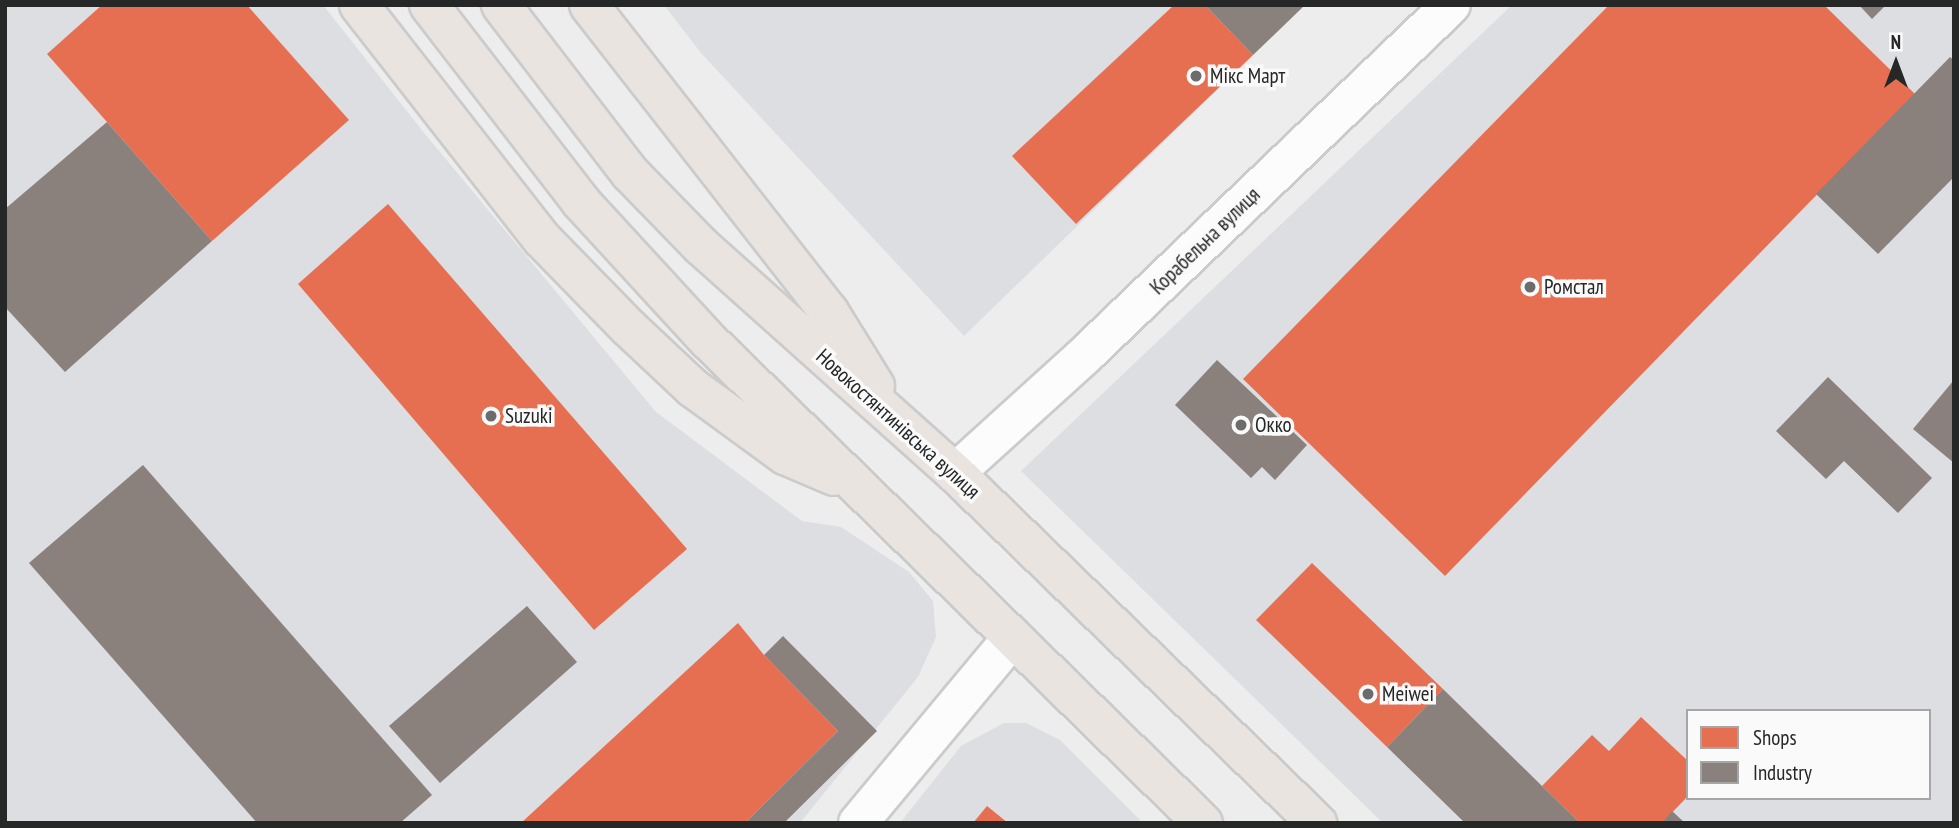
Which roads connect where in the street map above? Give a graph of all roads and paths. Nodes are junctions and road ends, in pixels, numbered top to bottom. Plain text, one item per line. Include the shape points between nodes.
1 (359, 5) edge
2 (429, 5) edge
3 (501, 5) edge
4 (589, 5) edge
5 (1451, 5) edge
6 (894, 417) junction
7 (955, 473) junction
8 (851, 484) junction
9 (1012, 638) junction
10 (858, 823) edge
11 (1203, 823) edge
12 (1317, 823) edge

1 - 8 main road via 542,239 629,328 693,388 785,455
2 - 8 main road via 581,202 709,341
3 - 6 main road, Новокостянтинівська вулиця via 630,173 699,245
4 - 6 main road via 829,312
5 - 7 street, Корабельна вулиця
6 - 7 main road, Новокостянтинівська вулиця
7 - 12 main road, Новокостянтинівська вулиця
8 - 9 main road
9 - 10 street
9 - 11 main road

